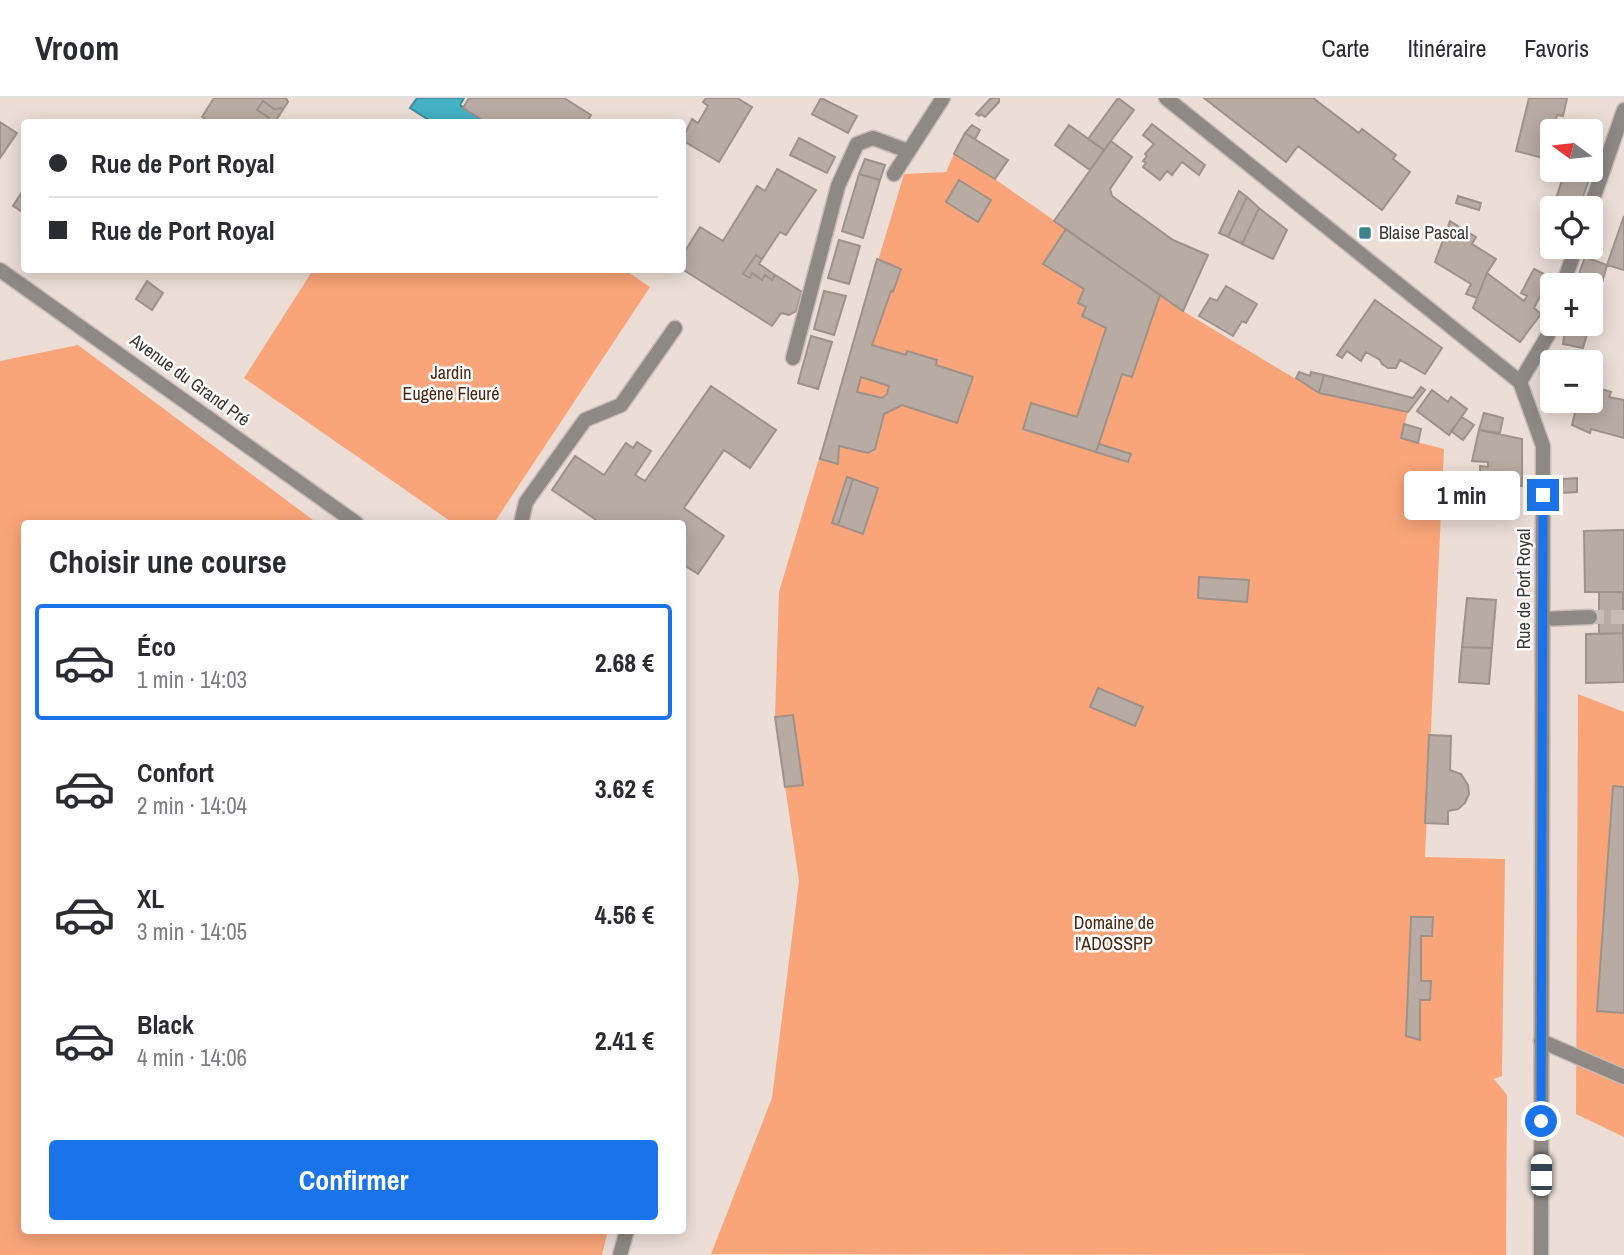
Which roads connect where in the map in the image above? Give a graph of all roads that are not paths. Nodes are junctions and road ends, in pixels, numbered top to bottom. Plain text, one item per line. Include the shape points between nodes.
1 (943, 98) edge
2 (1166, 98) edge
3 (1624, 110) edge
4 (908, 151) junction
5 (894, 174) dead end
6 (1594, 196) edge
7 (0, 270) edge
8 (675, 328) dead end
9 (1547, 336) edge
10 (793, 358) dead end
11 (1520, 382) junction
12 (352, 520) edge
13 (522, 520) edge
14 (1590, 617) tunnel mouth
15 (1543, 619) junction
16 (1541, 1041) junction
17 (1624, 1077) edge
18 (626, 1234) edge
19 (620, 1255) edge
20 (1541, 1255) edge

1 - 4 street
2 - 11 street
3 - 6 street
4 - 5 street
4 - 10 street via 873,138 857,144 838,186
7 - 12 street, Avenue du Grand Pré
8 - 13 street via 621,405 585,420 526,502
9 - 11 street
11 - 15 street, Rue de Port Royal via 1543,446
14 - 15 street
15 - 16 street, Rue de Port Royal
16 - 17 street
16 - 20 street, Rue de Port Royal
18 - 19 street

